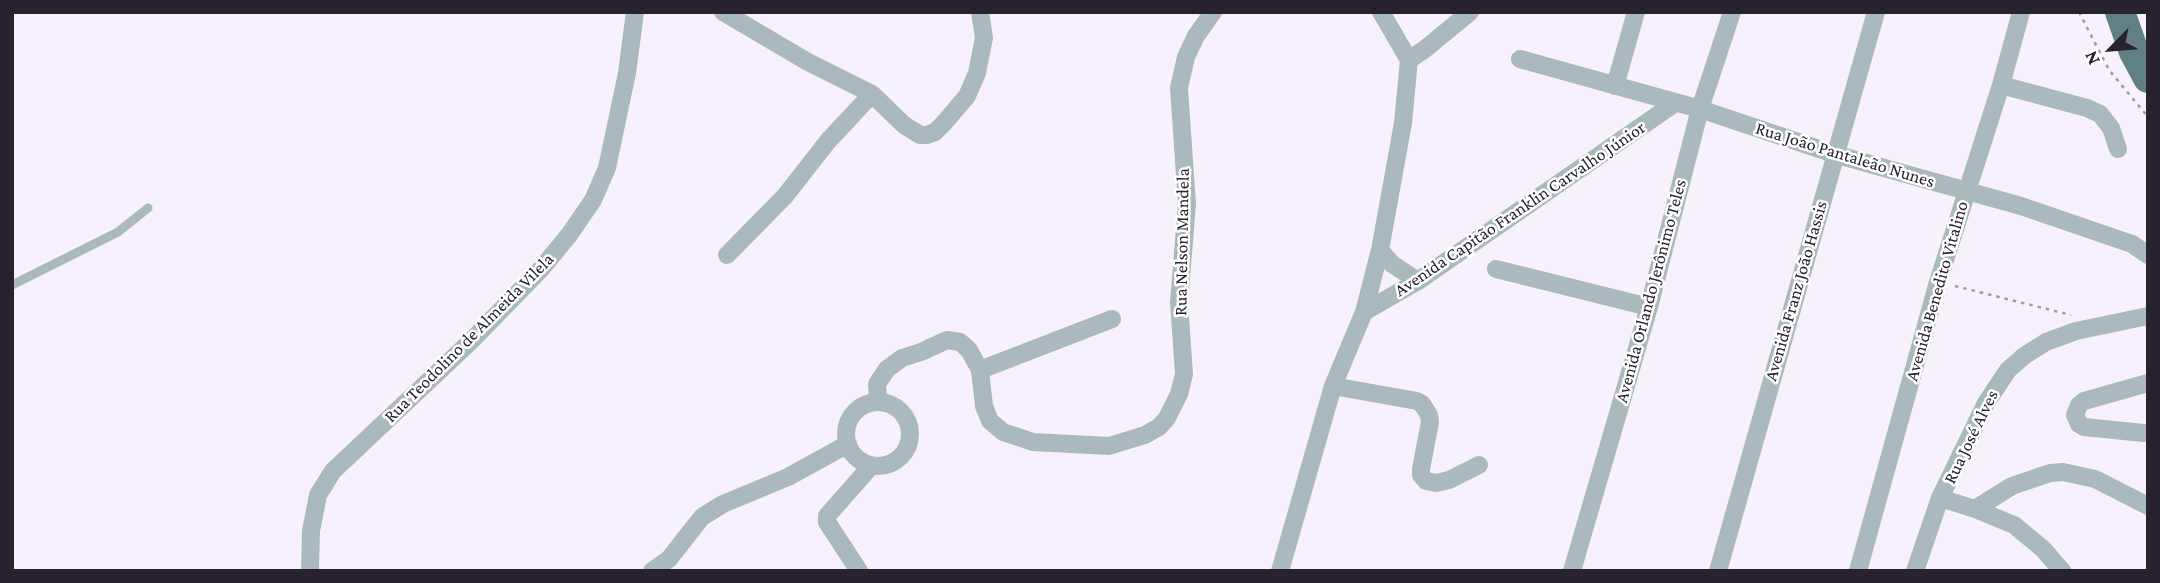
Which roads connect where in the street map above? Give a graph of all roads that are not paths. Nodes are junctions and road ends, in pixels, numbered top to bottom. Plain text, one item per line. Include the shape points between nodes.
1 (635, 12) edge
2 (723, 12) edge
3 (980, 12) edge
4 (1213, 12) edge
5 (1381, 12) edge
6 (1469, 12) edge
7 (1636, 12) edge
8 (1732, 12) edge
9 (1876, 12) edge
10 (2021, 12) edge
11 (2120, 12) edge
12 (1520, 59) dead end
13 (1409, 60) junction
14 (2148, 78) edge
15 (2001, 85) junction
16 (1615, 86) junction
17 (872, 94) junction
18 (1675, 103) junction
19 (1700, 109) junction
20 (2118, 149) dead end
21 (1834, 154) junction
22 (1966, 191) junction
23 (148, 208) dead end
24 (1380, 250) junction
25 (727, 255) dead end
26 (2148, 255) edge
27 (1496, 269) dead end
28 (1418, 281) junction
29 (12, 285) edge
30 (1649, 307) junction
31 (1364, 312) junction
32 (2148, 316) edge
33 (1112, 319) dead end
34 (980, 370) junction
35 (2148, 383) edge
36 (1333, 386) junction
37 (878, 402) junction
38 (2144, 433) dead end
39 (848, 444) junction
40 (1479, 465) dead end
41 (870, 466) junction
42 (1940, 498) junction
43 (2148, 506) edge
44 (1975, 509) junction
45 (310, 571) edge
46 (652, 571) edge
47 (859, 571) edge
48 (1280, 571) edge
49 (1572, 571) edge
50 (1718, 571) edge
51 (1858, 571) edge
52 (1915, 571) edge
53 (2062, 571) edge

1 - 45 street, Rua Teodolino de Almeida Vilela via 607,168 593,200 541,269 333,471 318,495
2 - 17 street
3 - 17 street via 984,38 977,73 967,96 935,132 920,135
4 - 34 street, Rua Nelson Mandela via 1186,57 1179,88 1187,204 1179,302 1184,374 1167,418 1145,435 1109,446 1032,442 995,427 984,406
5 - 13 street
6 - 13 street
7 - 16 street
8 - 19 street, Avenida Orlando Jerônimo Teles
9 - 21 street, Avenida Franz João Hassis
10 - 15 street, Avenida Benedito Vitalino
11 - 14 highway
12 - 16 street, Rua João Pantaleão Nunes
13 - 24 street, Avenida Capitão Franklin Carvalho Júnior via 1403,123
15 - 20 street via 2100,114
15 - 22 street, Avenida Benedito Vitalino
16 - 18 street, Rua João Pantaleão Nunes
17 - 25 street
18 - 19 street, Rua João Pantaleão Nunes
18 - 28 street, Avenida Capitão Franklin Carvalho Júnior
19 - 21 street, Rua João Pantaleão Nunes
19 - 30 street, Avenida Orlando Jerônimo Teles
21 - 22 street, Rua João Pantaleão Nunes
21 - 50 street, Avenida Franz João Hassis
22 - 26 street, Rua João Pantaleão Nunes via 2088,227
22 - 51 street, Avenida Benedito Vitalino
23 - 29 lane via 118,232
24 - 28 street
24 - 31 street, Avenida Capitão Franklin Carvalho Júnior
27 - 30 street
28 - 31 street, Avenida Capitão Franklin Carvalho Júnior
30 - 49 street, Avenida Orlando Jerônimo Teles
31 - 36 street, Avenida Capitão Franklin Carvalho Júnior
32 - 42 street, Rua José Alves via 2076,331 2024,356 2008,370 1986,403
33 - 34 street
34 - 37 street via 965,345 947,340 887,369 877,384
35 - 38 street via 2084,401 2075,415 2084,427
36 - 40 street via 1422,404 1430,422 1421,469 1426,481 1449,480
36 - 48 street, Avenida Capitão Franklin Carvalho Júnior
37 - 39 street via 856,411 846,433
37 - 41 street via 902,413 910,438 896,461
39 - 41 street via 853,454
39 - 46 street via 702,517 669,559
41 - 47 street via 827,516
42 - 44 street
42 - 52 street, Rua José Alves
43 - 44 street via 2095,479 2063,472 2011,486
44 - 53 street via 2028,534

